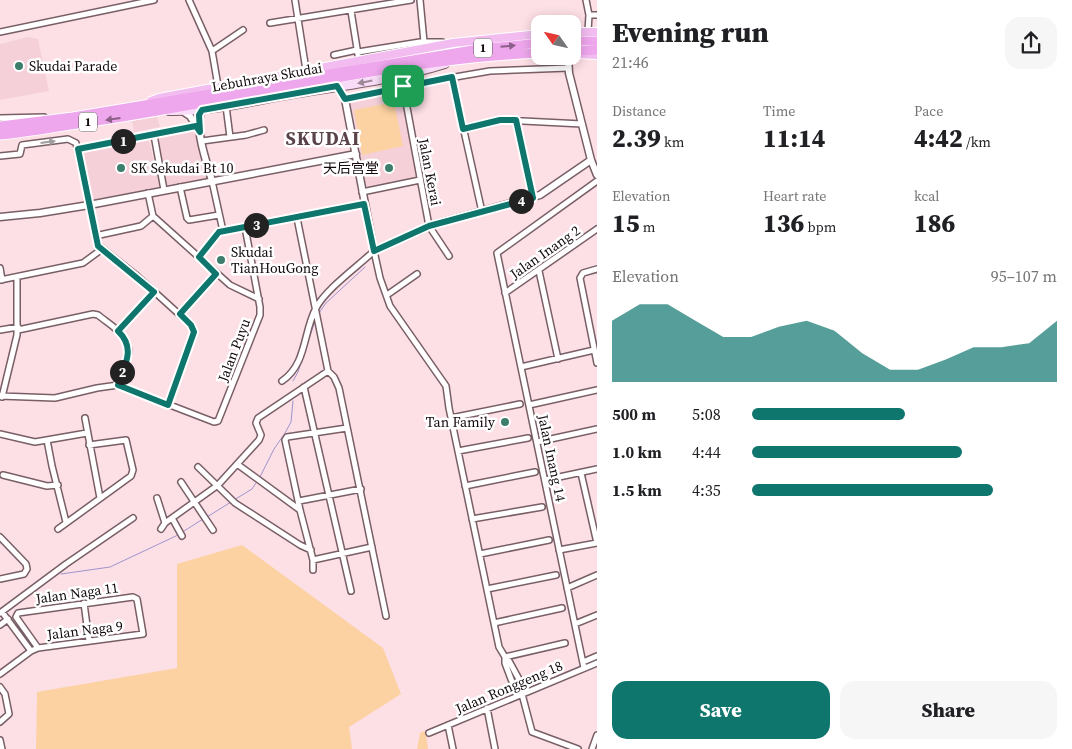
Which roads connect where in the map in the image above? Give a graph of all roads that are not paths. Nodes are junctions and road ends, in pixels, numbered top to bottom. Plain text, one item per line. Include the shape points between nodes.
1 (154, 0) edge
2 (189, 0) edge
3 (295, 0) edge
4 (411, 0) edge
5 (420, 0) edge
6 (586, 0) edge
7 (350, 11) junction
8 (589, 15) junction
9 (597, 15) edge
10 (298, 20) junction
11 (270, 23) dead end
12 (243, 30) dead end
13 (581, 31) edge
14 (588, 31) junction
15 (0, 32) edge
16 (531, 35) edge
17 (424, 42) junction
18 (581, 42) edge
19 (454, 43) junction
20 (531, 44) edge
21 (596, 45) edge
22 (581, 49) edge
23 (212, 52) junction
24 (358, 54) junction
25 (531, 54) edge
26 (334, 55) dead end
27 (464, 59) junction
28 (333, 66) junction
29 (568, 68) joint
30 (306, 70) junction
31 (452, 77) junction
32 (263, 84) junction
33 (348, 85) junction
34 (218, 86) junction
35 (337, 86) junction
36 (403, 86) junction
37 (345, 99) junction
38 (143, 105) junction
39 (226, 106) junction
40 (202, 110) junction
41 (161, 111) junction
42 (184, 112) junction
43 (73, 117) junction
44 (0, 118) edge
45 (516, 120) junction
46 (582, 124) junction
47 (0, 126) edge
48 (198, 129) junction
49 (463, 129) junction
50 (264, 130) dead end
51 (0, 135) edge
52 (154, 135) junction
53 (230, 137) junction
54 (202, 141) junction
55 (78, 149) junction
56 (356, 154) junction
57 (0, 156) edge
58 (591, 160) junction
59 (597, 175) edge
60 (420, 180) junction
61 (212, 181) junction
62 (597, 181) edge
63 (180, 187) junction
64 (164, 190) junction
65 (362, 192) junction
66 (148, 193) junction
67 (533, 198) junction
68 (364, 204) junction
69 (89, 205) junction
70 (482, 212) junction
71 (219, 215) junction
72 (153, 216) junction
73 (0, 217) edge
74 (298, 218) junction
75 (429, 226) junction
76 (245, 227) junction
77 (597, 229) edge
78 (223, 231) junction
79 (95, 236) junction
80 (102, 249) junction
81 (374, 251) junction
82 (449, 256) dead end
83 (199, 257) junction
84 (0, 268) edge
85 (597, 269) edge
86 (539, 271) junction
87 (216, 274) junction
88 (417, 274) dead end
89 (17, 277) junction
90 (1, 280) edge
91 (154, 292) junction
92 (505, 293) junction
93 (387, 295) junction
94 (259, 299) junction
95 (316, 312) junction
96 (180, 314) junction
97 (18, 329) junction
98 (0, 330) edge
99 (118, 331) junction
100 (594, 350) junction
101 (558, 359) junction
102 (597, 363) edge
103 (521, 366) junction
104 (328, 371) junction
105 (282, 381) dead end
106 (118, 385) junction
107 (304, 387) junction
108 (597, 390) edge
109 (1, 397) edge
110 (520, 404) dead end
111 (168, 405) junction
112 (529, 405) junction
113 (85, 418) dead end
114 (451, 418) junction
115 (347, 428) junction
116 (597, 430) edge
117 (87, 433) junction
118 (0, 434) edge
119 (316, 434) junction
120 (528, 438) dead end
121 (47, 440) junction
122 (537, 442) junction
123 (89, 445) junction
124 (458, 451) junction
125 (237, 464) junction
126 (198, 467) dead end
127 (597, 469) edge
128 (535, 472) dead end
129 (581, 473) junction
130 (4, 475) dead end
131 (545, 480) junction
132 (181, 482) dead end
133 (58, 485) junction
134 (218, 485) junction
135 (465, 486) junction
136 (360, 489) junction
137 (329, 494) junction
138 (100, 498) junction
139 (157, 498) dead end
140 (299, 500) junction
141 (194, 503) junction
142 (542, 507) dead end
143 (300, 510) junction
144 (132, 518) dead end
145 (172, 518) junction
146 (472, 519) junction
147 (66, 522) junction
148 (165, 523) junction
149 (58, 529) dead end
150 (161, 529) dead end
151 (213, 530) dead end
152 (181, 534) dead end
153 (0, 537) edge
154 (549, 540) dead end
155 (597, 543) edge
156 (372, 547) junction
157 (311, 550) junction
158 (559, 550) junction
159 (342, 554) junction
160 (480, 554) junction
161 (314, 560) junction
162 (313, 570) dead end
163 (556, 575) dead end
164 (597, 575) edge
165 (0, 579) edge
166 (567, 588) junction
167 (487, 589) junction
168 (351, 592) dead end
169 (84, 604) junction
170 (562, 608) dead end
171 (1, 613) edge
172 (597, 615) edge
173 (386, 616) dead end
174 (8, 619) junction
175 (494, 623) junction
176 (575, 624) junction
177 (0, 625) edge
178 (143, 634) joint
179 (89, 641) junction
180 (565, 643) dead end
181 (38, 648) junction
182 (31, 651) junction
183 (597, 656) edge
184 (505, 657) junction
185 (597, 663) edge
186 (584, 665) junction
187 (0, 674) edge
188 (0, 687) edge
189 (522, 694) junction
190 (487, 708) junction
191 (0, 722) edge
192 (448, 725) junction
193 (429, 734) dead end
194 (597, 735) edge
195 (0, 740) edge
196 (2, 749) edge
197 (453, 749) edge
198 (495, 749) edge
199 (578, 749) edge
200 (592, 749) edge

1 - 15 street
2 - 23 street
3 - 10 street
4 - 7 street
5 - 17 street
6 - 8 street
7 - 10 street
7 - 24 street
8 - 9 street
8 - 14 street
10 - 11 street
10 - 30 street
12 - 23 street
13 - 14 main road
14 - 21 main road
16 - 19 main road
17 - 19 street
17 - 24 street
18 - 21 highway
19 - 24 main road
32 -> 20 highway, Lebuhraya Skudai / 1 via 479,49
21 - 22 highway
23 - 34 street
24 - 26 street
24 - 28 main road
25 - 27 highway, Lebuhraya Skudai / 1
27 -> 33 main road via 421,72
27 - 41 highway, Lebuhraya Skudai / 1
28 - 30 main road
28 - 32 highway
29 - 31 street
29 - 46 street
30 - 34 main road
31 - 36 street
31 - 49 street
32 - 38 highway, Lebuhraya Skudai / 1
33 - 35 main road
33 - 37 street
34 - 38 main road via 159,98
35 - 37 street
35 - 39 main road
36 - 37 street
36 - 60 street, Jalan Kerai
37 - 56 street
38 - 43 highway, Lebuhraya Skudai / 1
39 - 40 main road
39 - 53 street
40 - 42 main road
40 - 48 street
41 - 42 main road
41 -> 51 highway, Lebuhraya Skudai / 1
42 - 48 street
43 - 44 street
43 - 47 highway, Lebuhraya Skudai / 1
45 - 46 street
45 - 49 street via 500,120
45 - 67 street
46 - 58 street
48 - 52 street
48 - 54 street
49 - 70 street
50 - 53 street
52 - 55 street
52 - 64 street
53 - 54 street
54 - 61 street
57 -> 55 street via 20,154 22,145 68,139 76,143
55 - 69 street
56 - 61 street
56 - 65 street
58 - 59 street
58 - 67 street
60 - 65 street
60 - 75 street, Jalan Kerai
61 - 63 street
61 - 71 street
62 - 92 street, Jalan Inang 14 via 497,253
63 - 64 street
63 - 71 street via 189,220
64 - 66 street
65 - 68 street
66 - 69 street
66 - 72 street
67 - 70 street
68 - 74 street
68 - 81 street
69 - 73 street
69 - 79 street
70 - 75 street
71 - 78 street
72 - 79 street via 141,226
72 - 83 street
74 - 76 street
74 - 95 street
75 - 81 street
75 - 82 street, Jalan Kerai
76 - 78 street
76 - 94 street, Jalan Puyu
77 - 86 street, Jalan Inang 2
78 - 83 street
79 - 80 street
80 - 89 street via 83,263
80 - 91 street
81 - 93 street
81 - 95 street via 330,291
83 - 87 street
84 - 90 street
85 - 100 street via 583,273 580,278
86 - 92 street, Jalan Inang 2
86 - 101 street
87 - 94 street via 240,292
87 - 96 street
88 - 93 street
89 - 90 street
89 - 97 street
91 - 96 street
91 - 99 street
92 - 103 street, Jalan Inang 14
93 - 114 street via 393,312 446,386
94 - 111 street, Jalan Puyu via 260,315 218,421
95 - 104 street
95 - 105 street via 296,368
96 - 111 street via 194,332
97 - 98 street
97 - 99 street via 93,314
97 - 109 street
99 - 106 street via 129,352
100 - 101 street
100 - 102 street
101 - 103 street
103 - 112 street, Jalan Inang 14
104 - 107 street
104 - 115 street via 338,383
106 - 109 street via 55,398
106 - 111 street
107 - 119 street
107 - 125 street via 258,418 259,440
108 - 112 street
110 - 114 street
112 - 122 street, Jalan Inang 14
113 - 117 street
114 - 124 street
115 - 119 street
115 - 136 street
116 - 122 street
117 - 121 street
117 - 123 street
118 - 121 street via 28,441
119 - 137 street
119 - 140 street via 287,437 285,440
120 - 124 street
121 - 133 street
122 - 131 street, Jalan Inang 14
123 - 138 street
123 - 138 street via 126,440 133,470 131,476
124 - 135 street
125 - 134 street
125 - 143 street
126 - 134 street
127 - 129 street
128 - 135 street
129 - 131 street
129 - 155 street
130 - 133 street via 46,486
131 - 158 street, Jalan Inang 14
132 - 141 street
133 - 147 street
134 - 141 street
134 - 157 street via 233,501
135 - 146 street
136 - 137 street
136 - 156 street
137 - 140 street
137 - 159 street
138 - 147 street
139 - 148 street
140 - 143 street
141 - 145 street
141 - 151 street
142 - 146 street
143 - 157 street
144 - 171 street
145 - 148 street
145 - 152 street
146 - 160 street
147 - 149 street
148 - 150 street
153 - 165 street via 27,569 24,574
154 - 160 street
155 - 158 street
156 - 159 street
156 - 173 street
157 - 161 street
158 - 166 street, Jalan Inang 14
159 - 161 street
159 - 168 street
160 - 167 street
161 - 162 street
163 - 167 street
164 - 166 street
166 - 176 street, Jalan Inang 14
167 - 175 street
169 - 178 street, Jalan Naga 11 via 135,597
169 - 179 street
169 - 181 street, Jalan Naga 11 via 18,613 16,617
170 - 175 street
171 - 174 street
172 - 176 street
174 - 177 street
174 - 182 street
175 - 184 street via 499,647
176 - 186 street, Jalan Inang 14
178 - 179 street, Jalan Naga 9
179 - 181 street, Jalan Naga 9
180 - 184 street
181 - 182 street, Jalan Naga 9
182 - 187 street, Jalan Naga 9
183 - 186 street
184 - 189 street via 505,663
184 - 189 street via 510,661
185 - 186 street, Jalan Ronggeng 18
186 - 189 street, Jalan Ronggeng 18
188 - 191 street via 5,694 9,714
189 - 190 street, Jalan Ronggeng 18
189 - 199 street via 532,732
190 - 192 street, Jalan Ronggeng 18
190 - 198 street
192 - 193 street, Jalan Ronggeng 18
192 - 197 street
194 - 200 street
195 - 196 street

